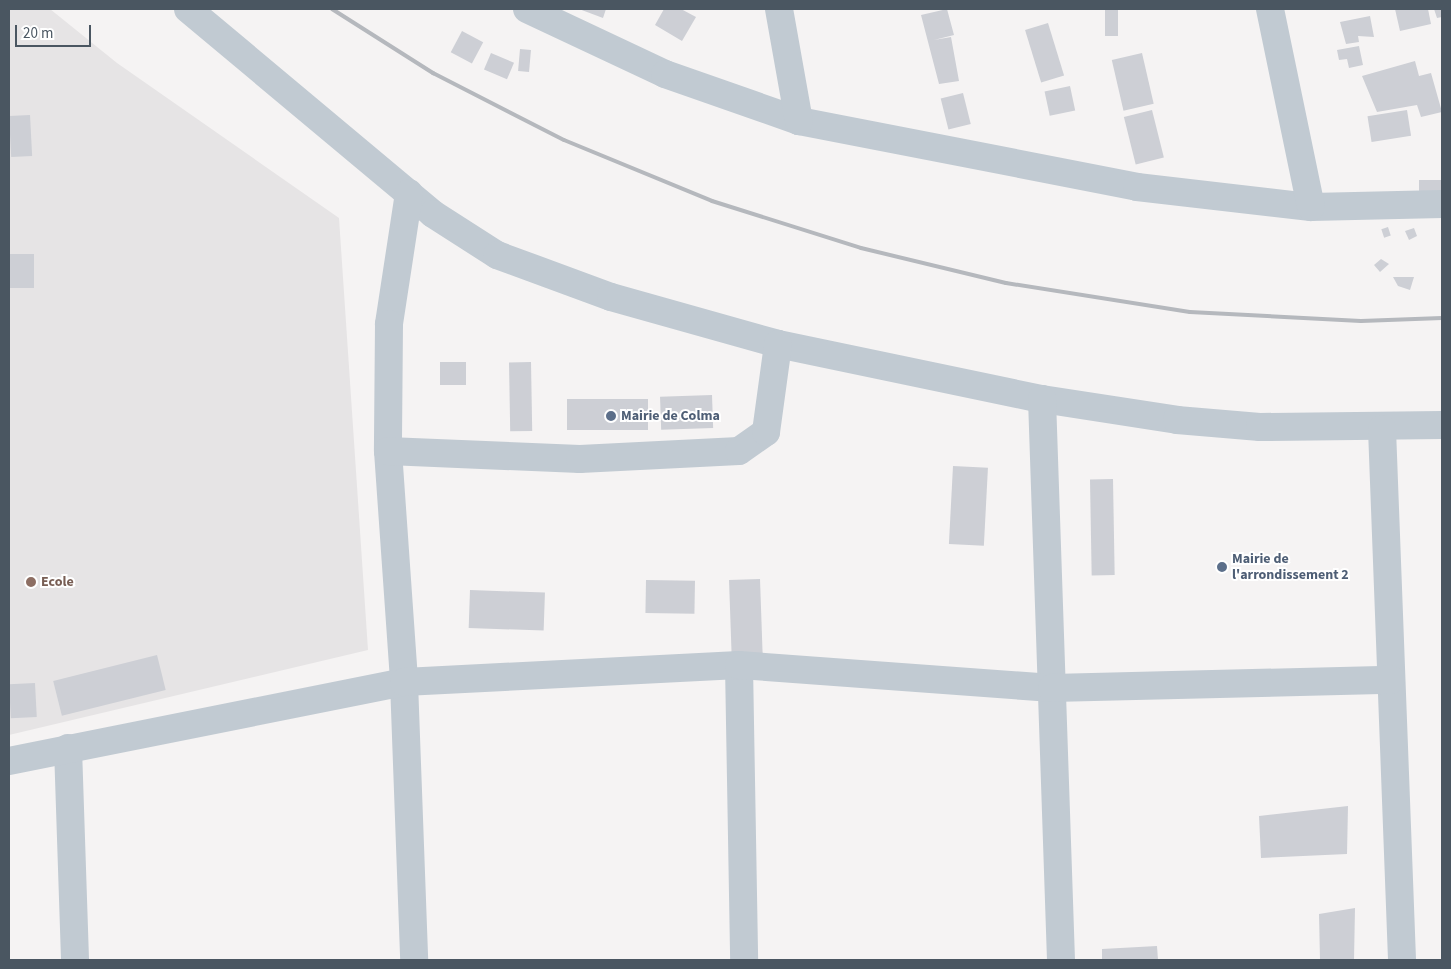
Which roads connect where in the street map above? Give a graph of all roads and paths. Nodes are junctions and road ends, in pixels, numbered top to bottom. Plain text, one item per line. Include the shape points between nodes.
1 (188, 9) edge
2 (527, 9) edge
3 (779, 9) edge
4 (1270, 9) edge
5 (799, 121) junction
6 (409, 193) junction
7 (1442, 204) edge
8 (1311, 207) junction
9 (778, 344) junction
10 (1042, 399) junction
11 (1442, 424) edge
12 (1382, 429) junction
13 (388, 451) junction
14 (738, 665) junction
15 (1391, 680) junction
16 (404, 682) junction
17 (1052, 688) junction
18 (68, 748) junction
19 (9, 761) edge
20 (75, 960) edge
21 (414, 960) edge
22 (744, 960) edge
23 (1061, 960) edge
24 (1402, 960) edge

1 - 6 street
2 - 5 street via 665,74
3 - 5 street
4 - 8 street
5 - 8 street via 1137,187
6 - 9 street via 497,255 539,273
6 - 13 street via 389,324
7 - 8 street
9 - 10 street
9 - 13 street via 766,432 739,451 580,459
10 - 12 street via 1177,420
10 - 17 street
11 - 12 street
12 - 15 street
13 - 16 street
14 - 16 street
14 - 17 street
14 - 22 street
15 - 17 street
15 - 24 street
16 - 18 street
16 - 21 street
17 - 23 street
18 - 19 street
18 - 20 street

